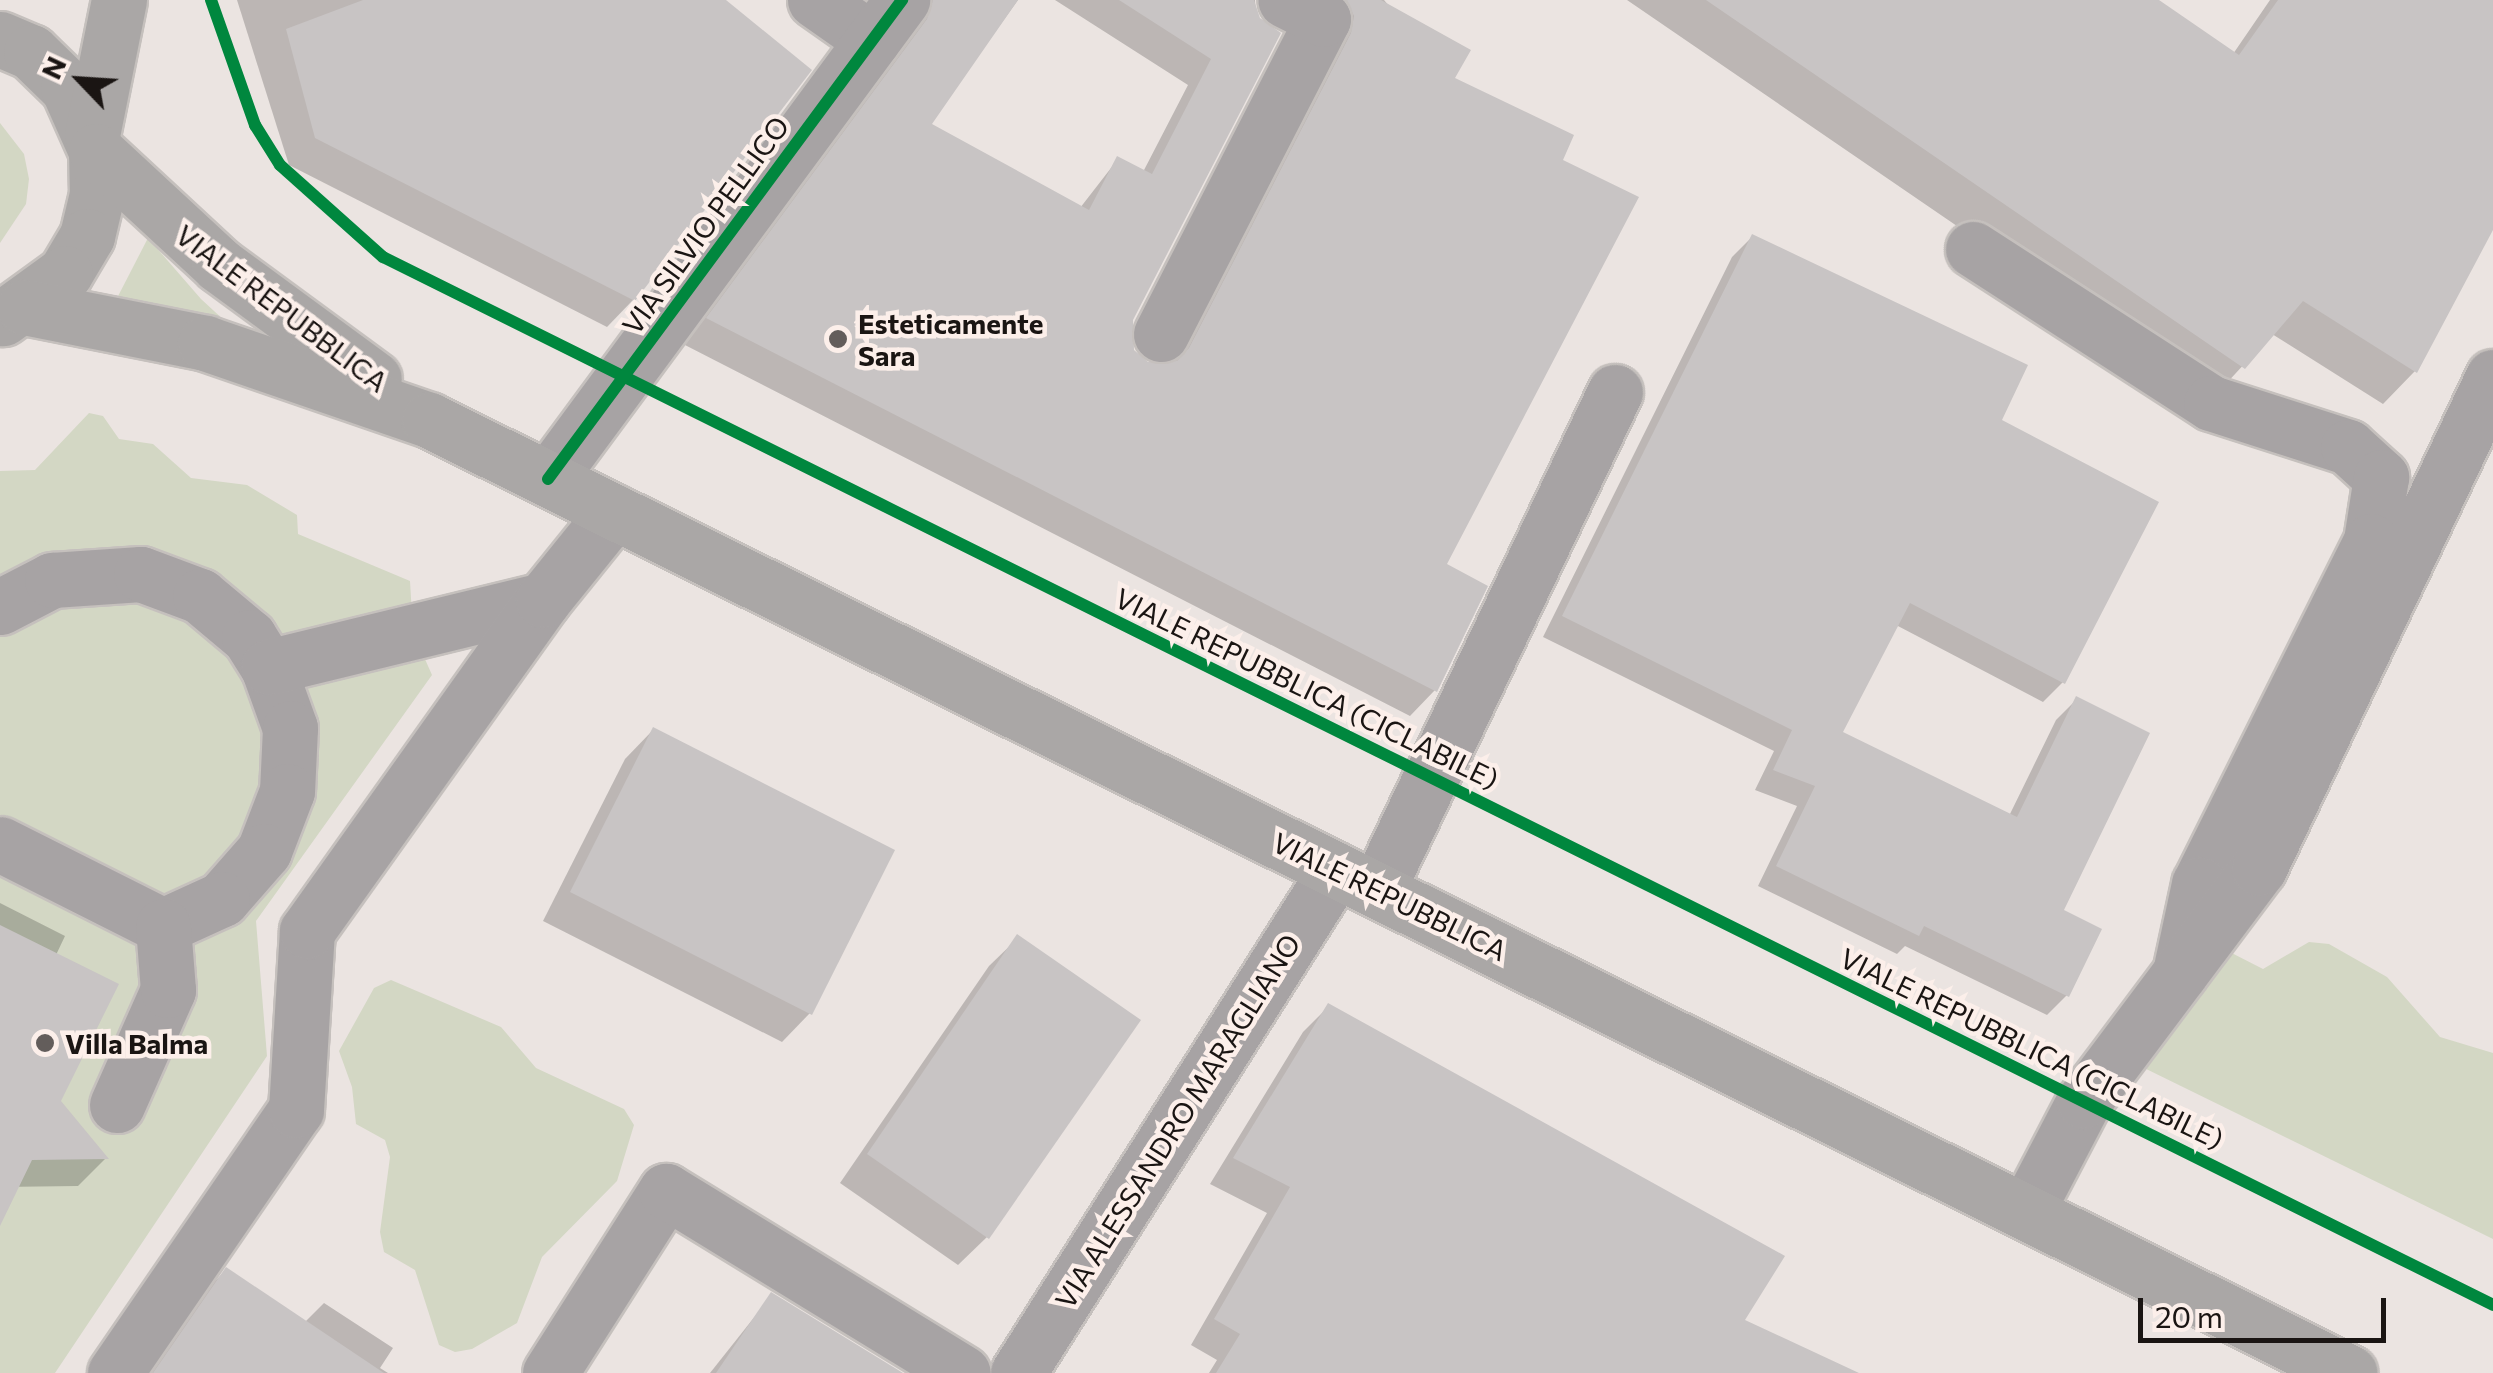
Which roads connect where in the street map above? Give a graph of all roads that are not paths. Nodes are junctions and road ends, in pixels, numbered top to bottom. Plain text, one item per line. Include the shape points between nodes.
1 (119, 0) edge
2 (815, 0) edge
3 (1318, 17) edge
4 (887, 20) edge
5 (0, 39) edge
6 (94, 143) junction
7 (1973, 250) dead end
8 (12, 313) edge
9 (1161, 334) dead end
10 (2493, 376) edge
11 (1615, 392) dead end
12 (429, 420) junction
13 (548, 478) junction
14 (614, 512) junction
15 (543, 600) junction
16 (0, 607) edge
17 (268, 667) junction
18 (0, 844) edge
19 (1356, 880) junction
20 (162, 926) junction
21 (2180, 973) junction
22 (117, 1105) dead end
23 (2026, 1212) junction
24 (116, 1373) edge
25 (550, 1373) edge
26 (963, 1373) edge
27 (1018, 1373) edge
28 (2350, 1373) edge

1 - 6 main road
2 - 4 street
3 - 9 street
4 - 13 street, VIA SILVIO PELLICO
5 - 6 main road via 31,52 68,88
6 - 8 main road via 97,194 87,236 65,273
6 - 12 main road, VIALE REPUBBLICA via 218,265
7 - 21 street via 2211,404 2348,447 2381,477 2370,541 2199,884
8 - 12 main road, VIALE REPUBBLICA via 205,343
10 - 21 street via 2259,868
11 - 19 street, VIA ALESSANDRO MARAGLIANO
12 - 13 main road, VIALE REPUBBLICA
13 - 14 main road, VIALE REPUBBLICA
14 - 15 street
14 - 19 main road, VIALE REPUBBLICA
15 - 17 street
15 - 24 street via 307,931 296,1110
16 - 17 street via 52,580 141,574 200,596 249,637
17 - 20 street via 290,728 288,792 264,851 222,899
18 - 20 street
19 - 23 main road, VIALE REPUBBLICA
19 - 27 street, VIA ALESSANDRO MARAGLIANO
20 - 22 street via 168,990
21 - 23 street via 2084,1101
23 - 28 main road, VIALE REPUBBLICA
25 - 26 street via 666,1191

